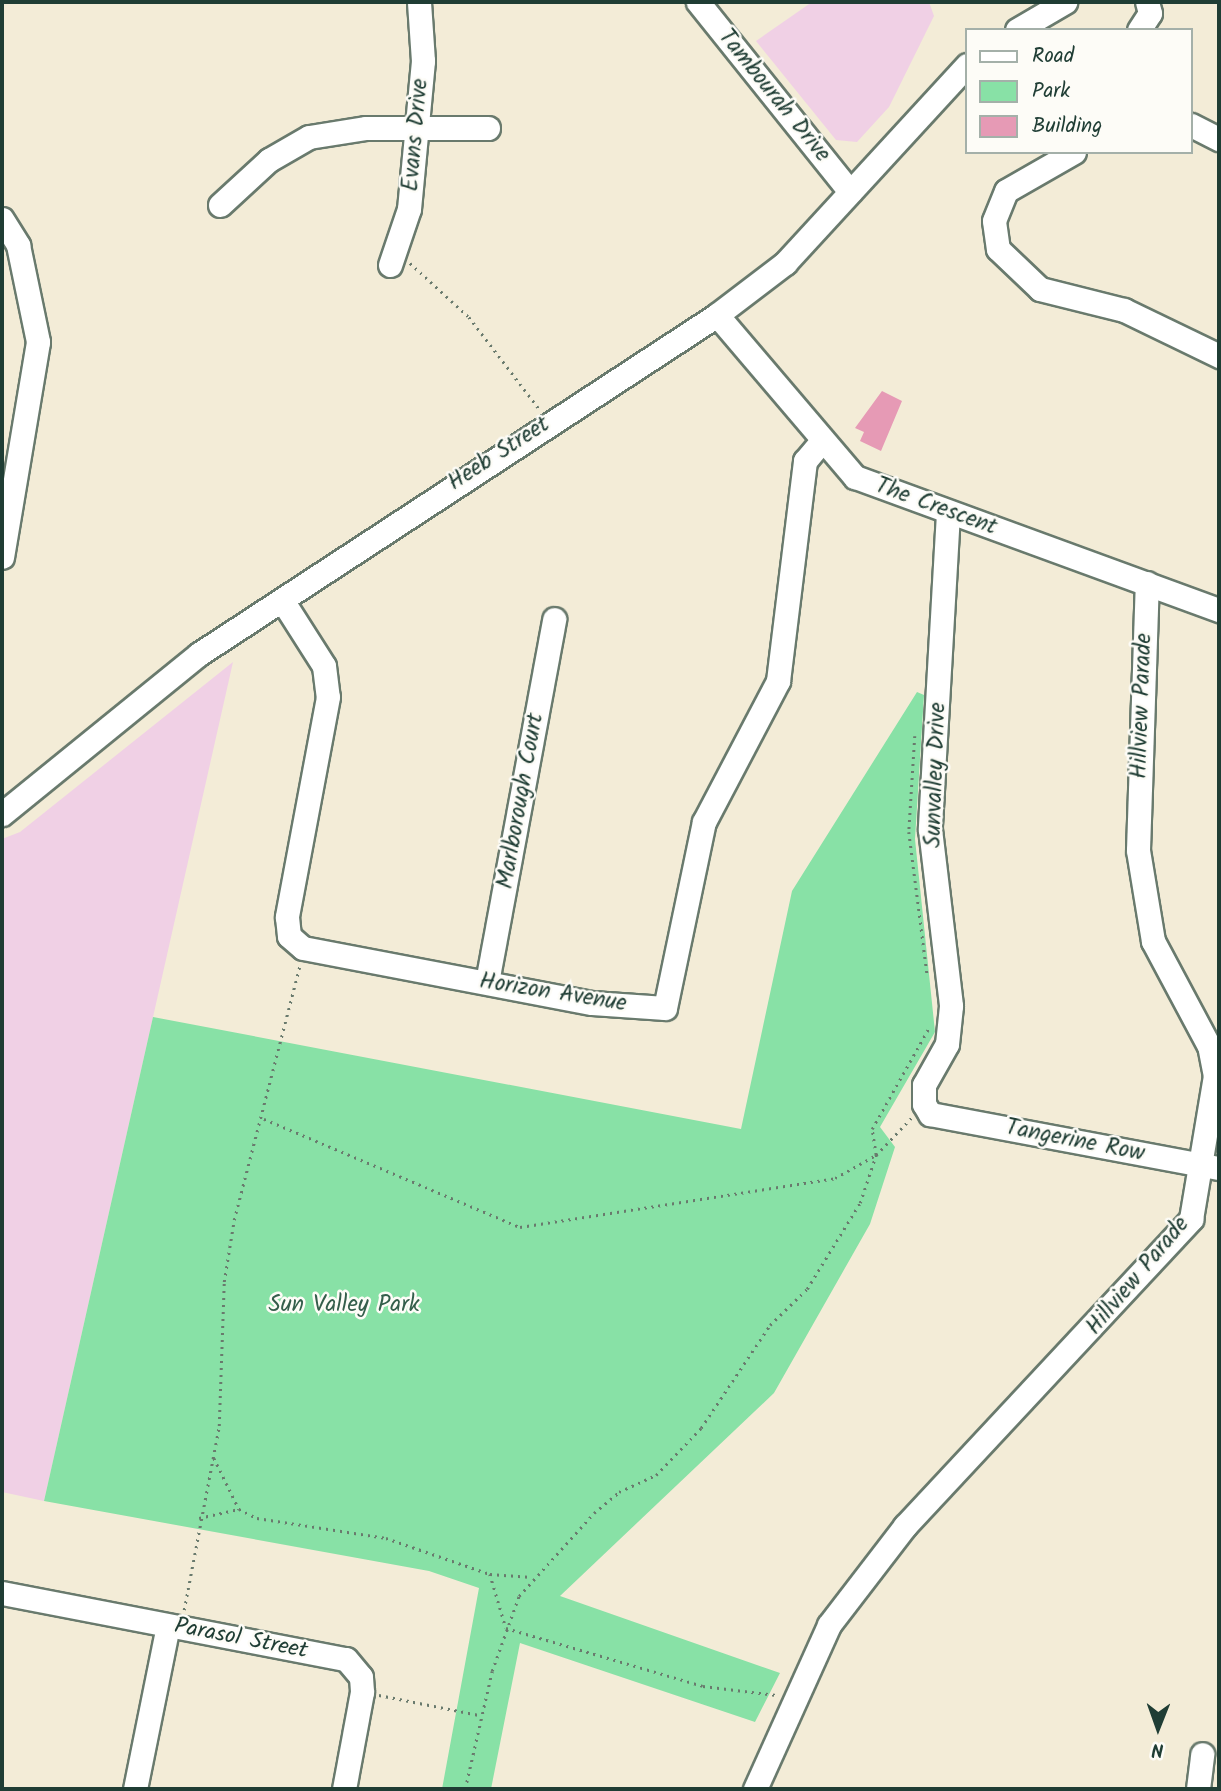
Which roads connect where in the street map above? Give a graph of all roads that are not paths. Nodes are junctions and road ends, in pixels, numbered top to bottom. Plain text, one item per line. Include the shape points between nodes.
1 (419, 2) edge
2 (698, 2) edge
3 (1065, 2) edge
4 (1147, 2) edge
5 (1020, 28) edge
6 (1140, 28) edge
7 (965, 67) edge
8 (1193, 126) edge
9 (416, 127) junction
10 (488, 128) dead end
11 (1219, 139) edge
12 (1071, 154) edge
13 (850, 192) junction
14 (220, 205) dead end
15 (2, 219) edge
16 (390, 265) road end
17 (717, 315) junction
18 (1219, 356) edge
19 (820, 443) junction
20 (9, 481) edge
21 (948, 513) junction
22 (2, 557) edge
23 (1147, 583) junction
24 (282, 600) junction
25 (1219, 610) edge
26 (554, 619) dead end
27 (2, 814) edge
28 (487, 982) junction
29 (927, 1109) joint
30 (1210, 1166) edge
31 (2, 1593) edge
32 (175, 1627) junction
33 (1202, 1754) dead end
34 (135, 1789) edge
35 (344, 1789) edge
36 (755, 1789) edge
37 (1198, 1789) edge

1 - 9 street, Evans Drive via 423,61
2 - 13 street, Tambourah Drive
3 - 5 street
4 - 6 street via 1150,13
7 - 13 street, Heeb Street
8 - 11 street
9 - 10 street
9 - 14 street via 309,137 269,160
9 - 16 street, Evans Drive via 403,239
12 - 18 street via 1006,191 994,221 998,249 1040,289 1124,310
13 - 17 street, Heeb Street via 785,262
15 - 20 street via 18,245 38,342
17 - 19 street, The Crescent
17 - 24 street, Heeb Street
19 - 21 street, The Crescent via 855,477
19 - 28 street, Horizon Avenue via 805,461 778,681 704,822 666,1008 592,1003
20 - 22 street
21 - 23 street, The Crescent
21 - 29 street, Sunvalley Drive via 930,830 951,1006 947,1044 924,1084
23 - 25 street, The Crescent
23 - 30 street, Hillview Parade via 1138,850 1153,941 1213,1062
24 - 27 street, Heeb Street via 200,654
24 - 28 street, Horizon Avenue via 324,666 328,697 287,917 289,936 303,948
26 - 28 street, Marlborough Court
29 - 30 street, Tangerine Row
30 - 36 street, Hillview Parade via 1191,1219 905,1526 829,1625
31 - 32 street, Parasol Street
32 - 34 street
32 - 35 street, Parasol Street via 346,1659 361,1677 362,1692
33 - 37 street

